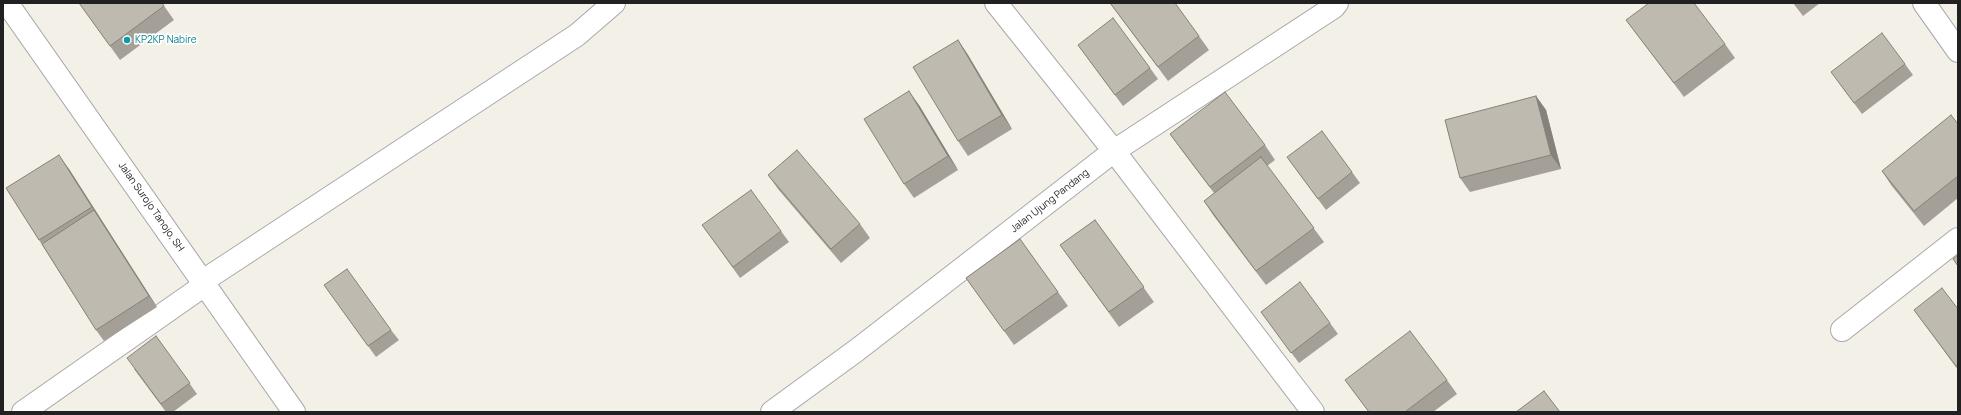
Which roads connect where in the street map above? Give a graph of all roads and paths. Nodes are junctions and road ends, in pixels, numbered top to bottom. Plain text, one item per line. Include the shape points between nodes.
1 (7, 3) edge
2 (614, 3) edge
3 (996, 3) edge
4 (1337, 3) edge
5 (1924, 3) edge
6 (1958, 51) edge
7 (1114, 151) junction
8 (1958, 239) edge
9 (204, 282) junction
10 (1842, 330) dead end
11 (23, 412) edge
12 (294, 412) edge
13 (772, 412) edge
14 (1313, 412) edge

1 - 9 street, Jalan Surojo Tanojo, SH
2 - 9 street via 576,35
3 - 7 street
4 - 7 street, Jalan Ujung Pandang
5 - 6 street
7 - 13 street, Jalan Ujung Pandang via 857,350
7 - 14 street
8 - 10 street
9 - 11 street
9 - 12 street, Jalan Surojo Tanojo, SH

